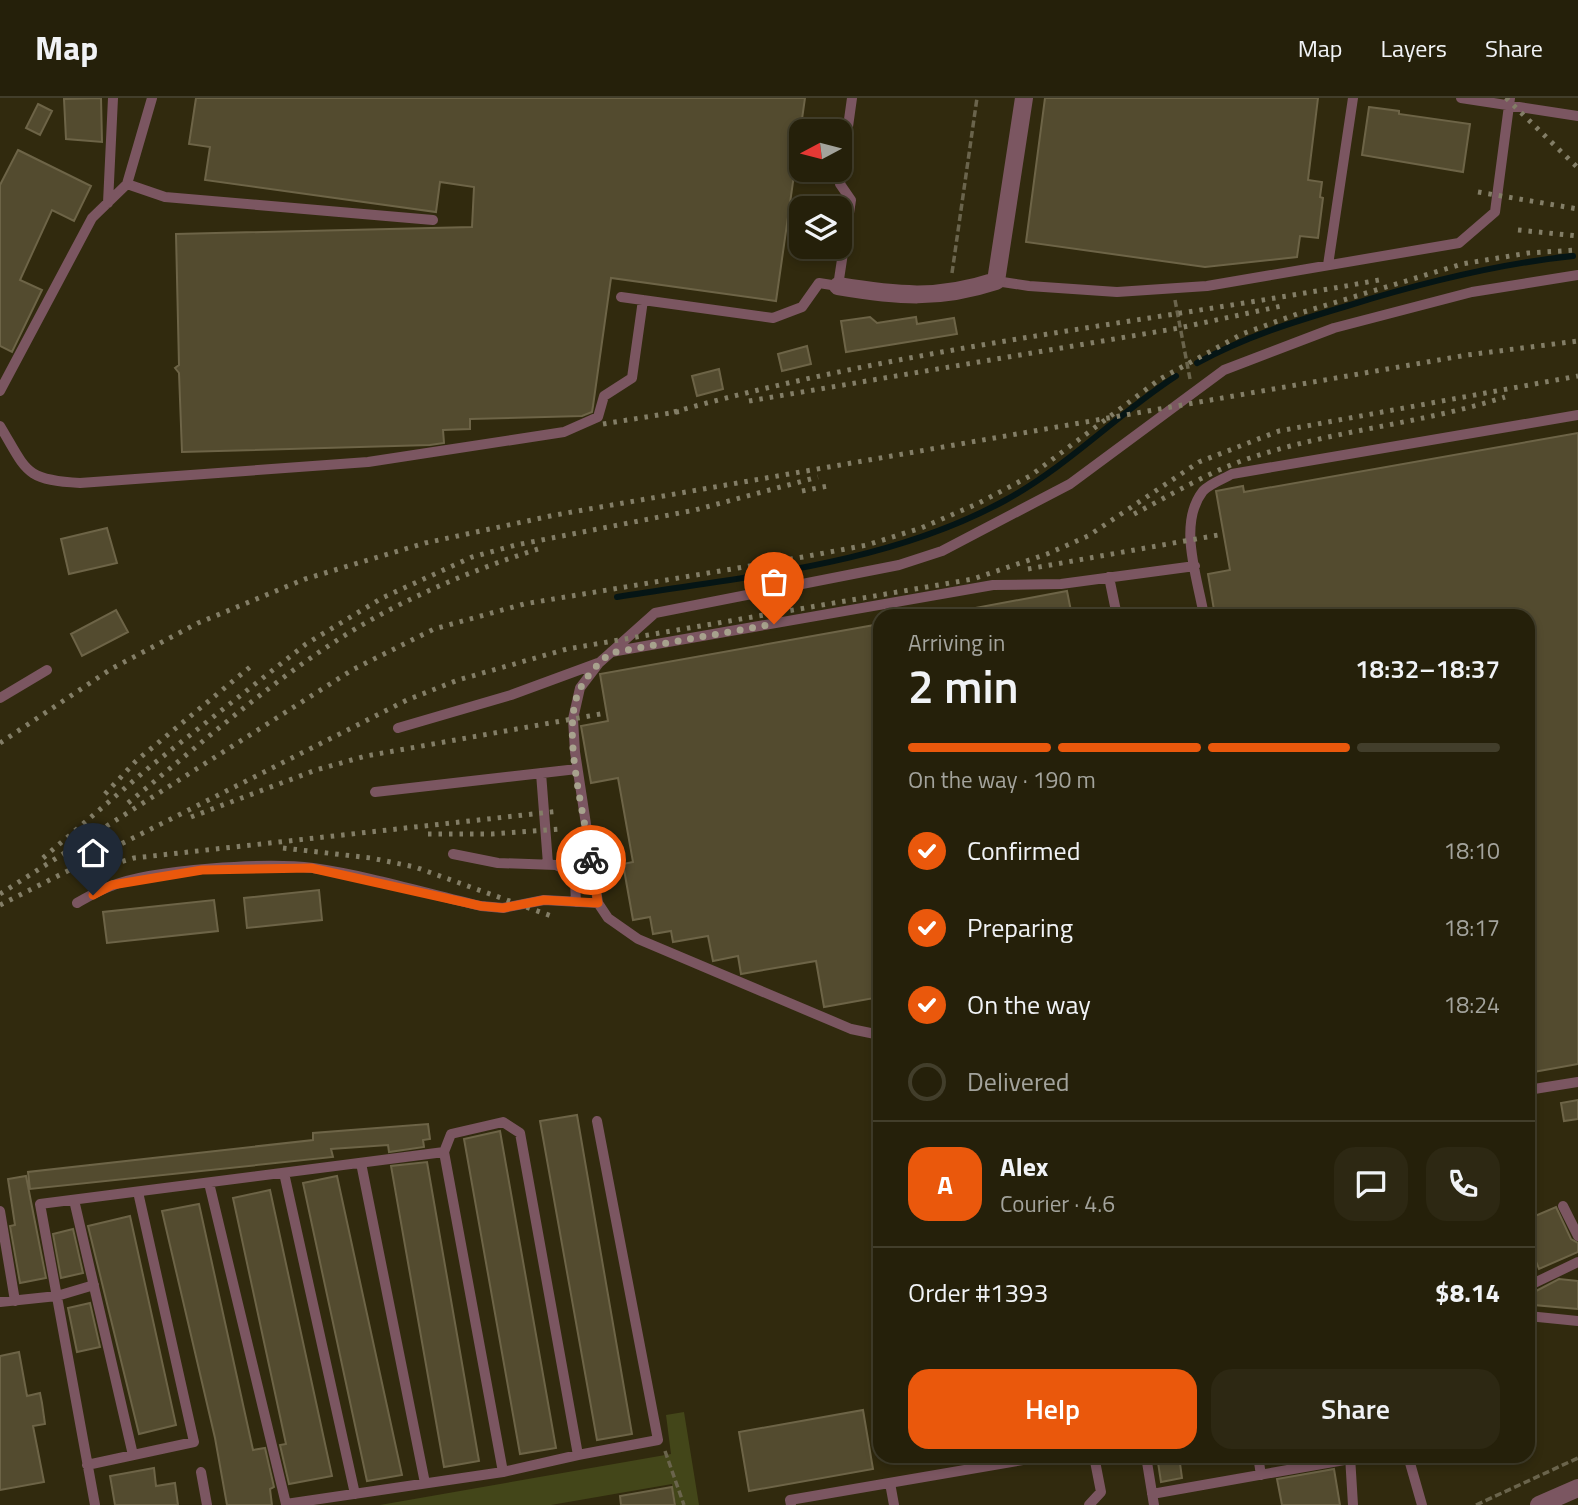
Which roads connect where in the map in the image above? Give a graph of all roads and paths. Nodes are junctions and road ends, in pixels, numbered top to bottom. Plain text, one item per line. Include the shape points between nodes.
1 (113, 98) edge
2 (152, 98) edge
3 (852, 98) edge
4 (977, 98) edge
5 (1024, 98) edge
6 (1353, 98) edge
7 (1461, 98) edge
8 (1510, 102) edge
9 (1578, 116) edge
10 (127, 184) junction
11 (108, 203) junction
12 (433, 220) dead end
13 (1328, 265) junction
14 (1578, 275) edge
15 (996, 281) junction
16 (838, 286) junction
17 (950, 286) dead end
18 (1173, 288) junction
19 (621, 297) dead end
20 (643, 300) junction
21 (1196, 390) junction
22 (0, 391) edge
23 (1578, 415) edge
24 (0, 426) edge
25 (1195, 566) junction
26 (1109, 577) junction
27 (1116, 609) edge
28 (1203, 609) edge
29 (610, 653) junction
30 (599, 663) junction
31 (47, 670) dead end
32 (0, 698) edge
33 (398, 728) dead end
34 (577, 769) junction
35 (541, 773) junction
36 (375, 792) dead end
37 (453, 854) dead end
38 (548, 864) junction
39 (576, 902) junction
40 (78, 903) dead end
41 (598, 903) junction
42 (873, 1034) edge
43 (1578, 1082) edge
44 (1535, 1089) edge
45 (597, 1121) dead end
46 (444, 1152) junction
47 (361, 1163) junction
48 (284, 1173) junction
49 (209, 1182) junction
50 (138, 1192) junction
51 (74, 1200) junction
52 (1563, 1206) dead end
53 (0, 1211) edge
54 (1578, 1236) edge
55 (1578, 1262) edge
56 (1535, 1280) edge
57 (94, 1285) junction
58 (57, 1296) junction
59 (15, 1301) junction
60 (0, 1303) edge
61 (1535, 1317) edge
62 (1578, 1321) edge
63 (658, 1440) junction
64 (133, 1455) junction
65 (578, 1455) junction
66 (1578, 1458) edge
67 (1006, 1463) edge
68 (1095, 1463) edge
69 (1147, 1463) edge
70 (1259, 1463) edge
71 (1320, 1463) edge
72 (1350, 1463) edge
73 (1410, 1463) edge
74 (87, 1465) junction
75 (201, 1472) dead end
76 (503, 1472) junction
77 (1261, 1475) junction
78 (425, 1483) junction
79 (890, 1483) junction
80 (1578, 1488) edge
81 (355, 1494) junction
82 (1152, 1494) junction
83 (95, 1505) edge
84 (207, 1505) edge
85 (684, 1505) edge
86 (791, 1505) edge
87 (894, 1505) edge
88 (1089, 1505) edge
89 (1154, 1505) edge
90 (1353, 1505) edge
91 (1422, 1505) edge
92 (1476, 1505) edge
93 (1539, 1505) edge

1 - 11 lane
2 - 10 lane
3 - 16 lane via 840,184 852,200
4 - 17 path
5 - 15 street
6 - 13 lane
7 - 8 lane
8 - 9 lane
8 - 13 lane via 1495,212 1459,243
10 - 11 lane
10 - 12 lane via 165,197
11 - 22 lane via 92,218
13 - 18 lane
14 - 21 lane via 1472,292 1334,328 1224,370
15 - 16 street via 930,296
15 - 18 lane via 1117,292
16 - 20 lane via 819,283 802,307 773,318
18 - 21 path via 1187,373
19 - 20 lane
20 - 24 lane via 632,378 604,396 598,417 564,432 368,462 80,483 43,481 25,467
21 - 29 lane via 1070,484 942,551 899,565 655,613
23 - 25 lane via 1232,474 1204,489 1192,512
25 - 26 lane
25 - 28 lane
26 - 27 lane
26 - 29 lane via 1061,584 993,585
29 - 30 lane
30 - 33 lane
30 - 34 lane via 580,688 573,719
31 - 32 lane
34 - 35 lane
34 - 41 lane
35 - 36 lane
35 - 38 lane
37 - 38 lane via 498,863
38 - 39 lane via 566,870 575,882
39 - 40 lane via 481,906 311,868 272,868 154,877 112,885
39 - 41 lane
41 - 42 lane via 608,918 638,939 851,1029
43 - 44 lane
45 - 63 lane
46 - 47 lane
46 - 65 lane via 451,1134 503,1122 520,1133
46 - 76 lane
47 - 48 lane
47 - 78 lane
48 - 49 lane
48 - 81 lane
49 - 50 lane
49 - 81 lane via 286,1504
50 - 51 lane
50 - 64 lane via 194,1442
51 - 57 lane
51 - 58 lane via 40,1204
52 - 54 lane
53 - 59 lane
55 - 56 lane
57 - 58 lane
57 - 64 lane
58 - 59 lane
58 - 74 lane
59 - 60 lane
61 - 62 lane
63 - 65 lane
63 - 85 path
64 - 74 lane
65 - 76 lane
66 - 92 path
67 - 79 lane
68 - 88 lane via 1101,1492
69 - 82 lane
70 - 77 lane
71 - 77 lane
72 - 90 lane
73 - 91 lane
74 - 83 lane
75 - 84 lane
76 - 78 lane
77 - 82 lane
78 - 81 lane
79 - 86 lane via 790,1500
79 - 87 lane
80 - 93 street
82 - 89 lane

